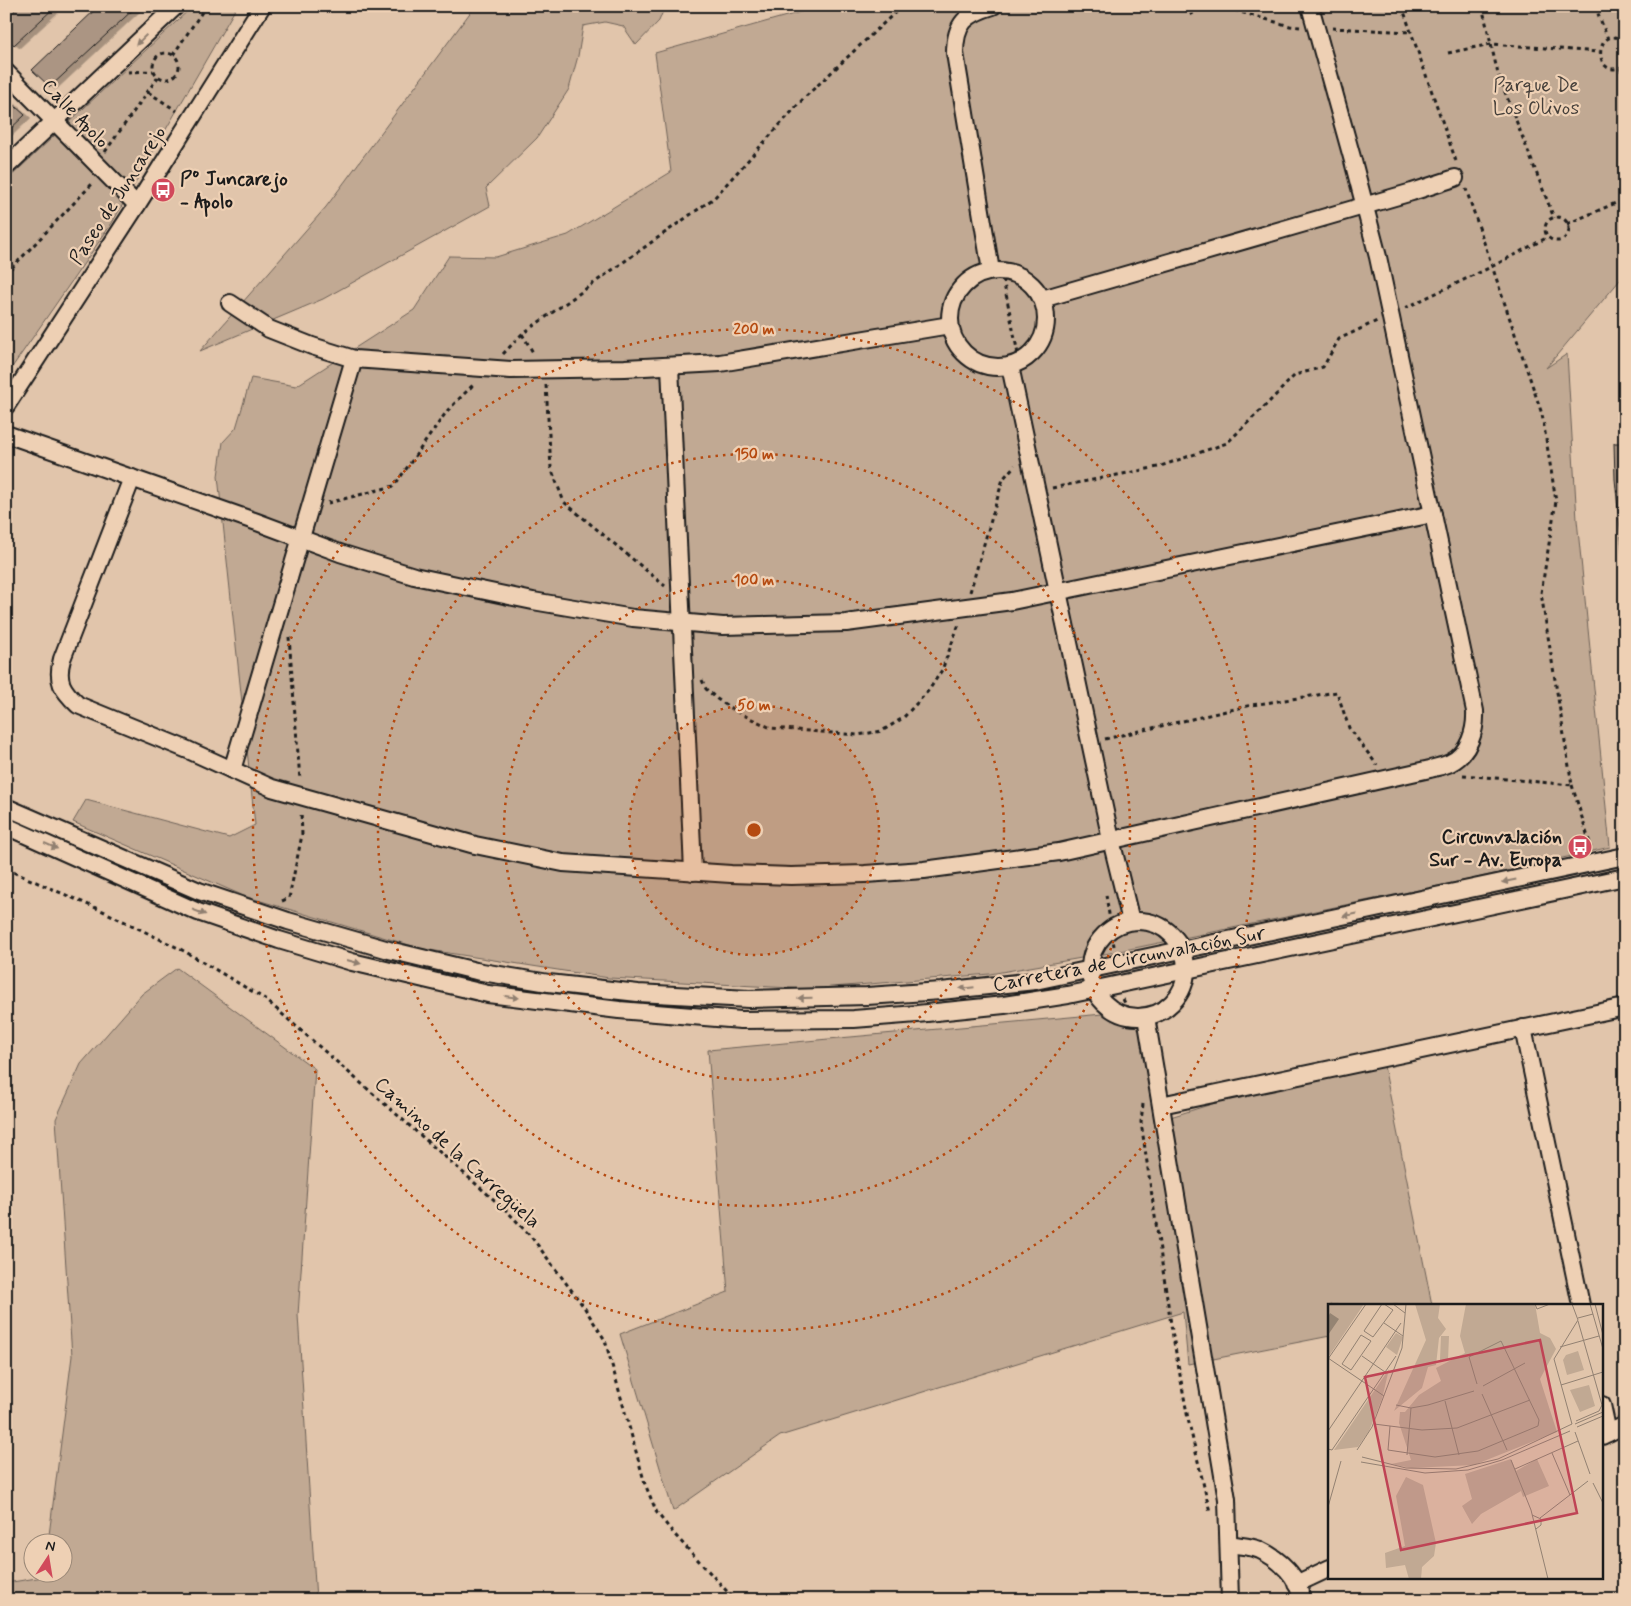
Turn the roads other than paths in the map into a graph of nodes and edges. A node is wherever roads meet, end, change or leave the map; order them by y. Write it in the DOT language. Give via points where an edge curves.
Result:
graph roads {
  1 [pos="176,6"];
  2 [pos="262,6"];
  3 [pos="994,6"];
  4 [pos="1310,6"];
  5 [pos="6,72"];
  6 [pos="54,122"];
  7 [pos="6,167"];
  8 [pos="1460,177"];
  9 [pos="137,206"];
  10 [pos="1364,206"];
  11 [pos="997,275"];
  12 [pos="1042,299"];
  13 [pos="230,303"];
  14 [pos="950,325"];
  15 [pos="354,359"];
  16 [pos="1014,361"];
  17 [pos="670,366"];
  18 [pos="6,406"];
  19 [pos="6,434"];
  20 [pos="132,478"];
  21 [pos="1433,514"];
  22 [pos="301,539"];
  23 [pos="1058,591"];
  24 [pos="682,622"];
  25 [pos="232,770"];
  26 [pos="6,807"];
  27 [pos="6,826"];
  28 [pos="1111,840"];
  29 [pos="1625,856"];
  30 [pos="693,872"];
  31 [pos="1625,877"];
  32 [pos="1131,921"];
  33 [pos="1183,950"];
  34 [pos="1090,970"];
  35 [pos="1187,970"];
  36 [pos="1094,990"];
  37 [pos="1625,1007"];
  38 [pos="1139,1017"];
  39 [pos="1523,1028"];
  40 [pos="1161,1105"];
  41 [pos="1581,1304"];
  42 [pos="1625,1425"];
  43 [pos="1605,1434"];
  44 [pos="1229,1544"];
  45 [pos="1328,1570"];
  46 [pos="1299,1592"];
  47 [pos="1230,1600"];
  1 -- 6 [label="street, one-way"];
  2 -- 9 [label="street, Paseo de Juncarejo"];
  3 -- 11 [label="street" via="966,18 958,29 955,53"];
  4 -- 10 [label="street"];
  5 -- 6 [label="street, Calle Apolo"];
  6 -- 7 [label="street"];
  6 -- 9 [label="street, Calle Apolo"];
  8 -- 10 [label="street"];
  9 -- 18 [label="street, Paseo de Juncarejo"];
  10 -- 12 [label="street"];
  10 -- 21 [label="street"];
  11 -- 12 [label="street" via="1007,271 1021,277"];
  11 -- 14 [label="street" via="976,276 963,285 949,313"];
  12 -- 16 [label="street" via="1046,317 1044,333 1037,348 1025,359"];
  13 -- 15 [label="street" via="269,329"];
  14 -- 16 [label="street" via="965,356 979,364 994,368"];
  14 -- 17 [label="street" via="720,363"];
  15 -- 17 [label="street" via="511,370"];
  15 -- 22 [label="street"];
  16 -- 23 [label="street"];
  17 -- 24 [label="street"];
  19 -- 20 [label="street"];
  20 -- 22 [label="street"];
  20 -- 25 [label="street" via="62,659 61,684 67,695 78,704"];
  21 -- 23 [label="street"];
  21 -- 28 [label="street" via="1475,711 1474,733 1466,749 1451,763 1430,769"];
  22 -- 24 [label="street" via="414,576 632,618"];
  22 -- 25 [label="street"];
  23 -- 24 [label="street" via="1012,601 846,623 723,626"];
  23 -- 28 [label="street"];
  24 -- 30 [label="street"];
  25 -- 30 [label="street" via="272,788 475,846 563,863"];
  34 -- 26 [label="street, Carretera de Circunvalación Sur, one-way" via="1035,981 858,997 749,999 638,993 549,983 476,971 288,921 198,891"];
  27 -- 36 [label="street, Carretera de Circunvalación Sur, one-way" via="198,912 352,962 488,994 619,1010 742,1020 917,1014 1004,1005"];
  28 -- 30 [label="street" via="1049,853 924,870 791,876"];
  28 -- 32 [label="street"];
  29 -- 33 [label="street, Carretera de Circunvalación Sur, one-way"];
  31 -- 35 [label="street, Carretera de Circunvalación Sur"];
  32 -- 33 [label="street" via="1148,921 1164,928 1176,938"];
  32 -- 34 [label="street" via="1104,934 1095,946"];
  33 -- 34 [label="street, Carretera de Circunvalación Sur"];
  33 -- 35 [label="street"];
  34 -- 36 [label="street"];
  35 -- 36 [label="street, Carretera de Circunvalación Sur"];
  35 -- 38 [label="street" via="1184,986 1175,1001 1162,1011"];
  36 -- 38 [label="street" via="1116,1012"];
  37 -- 39 [label="street"];
  38 -- 40 [label="street"];
  39 -- 40 [label="street"];
  39 -- 41 [label="street"];
  40 -- 44 [label="street" via="1227,1499"];
  42 -- 43 [label="street"];
  44 -- 46 [label="street" via="1259,1550 1287,1567"];
  44 -- 47 [label="street"];
  45 -- 46 [label="street"];
}
